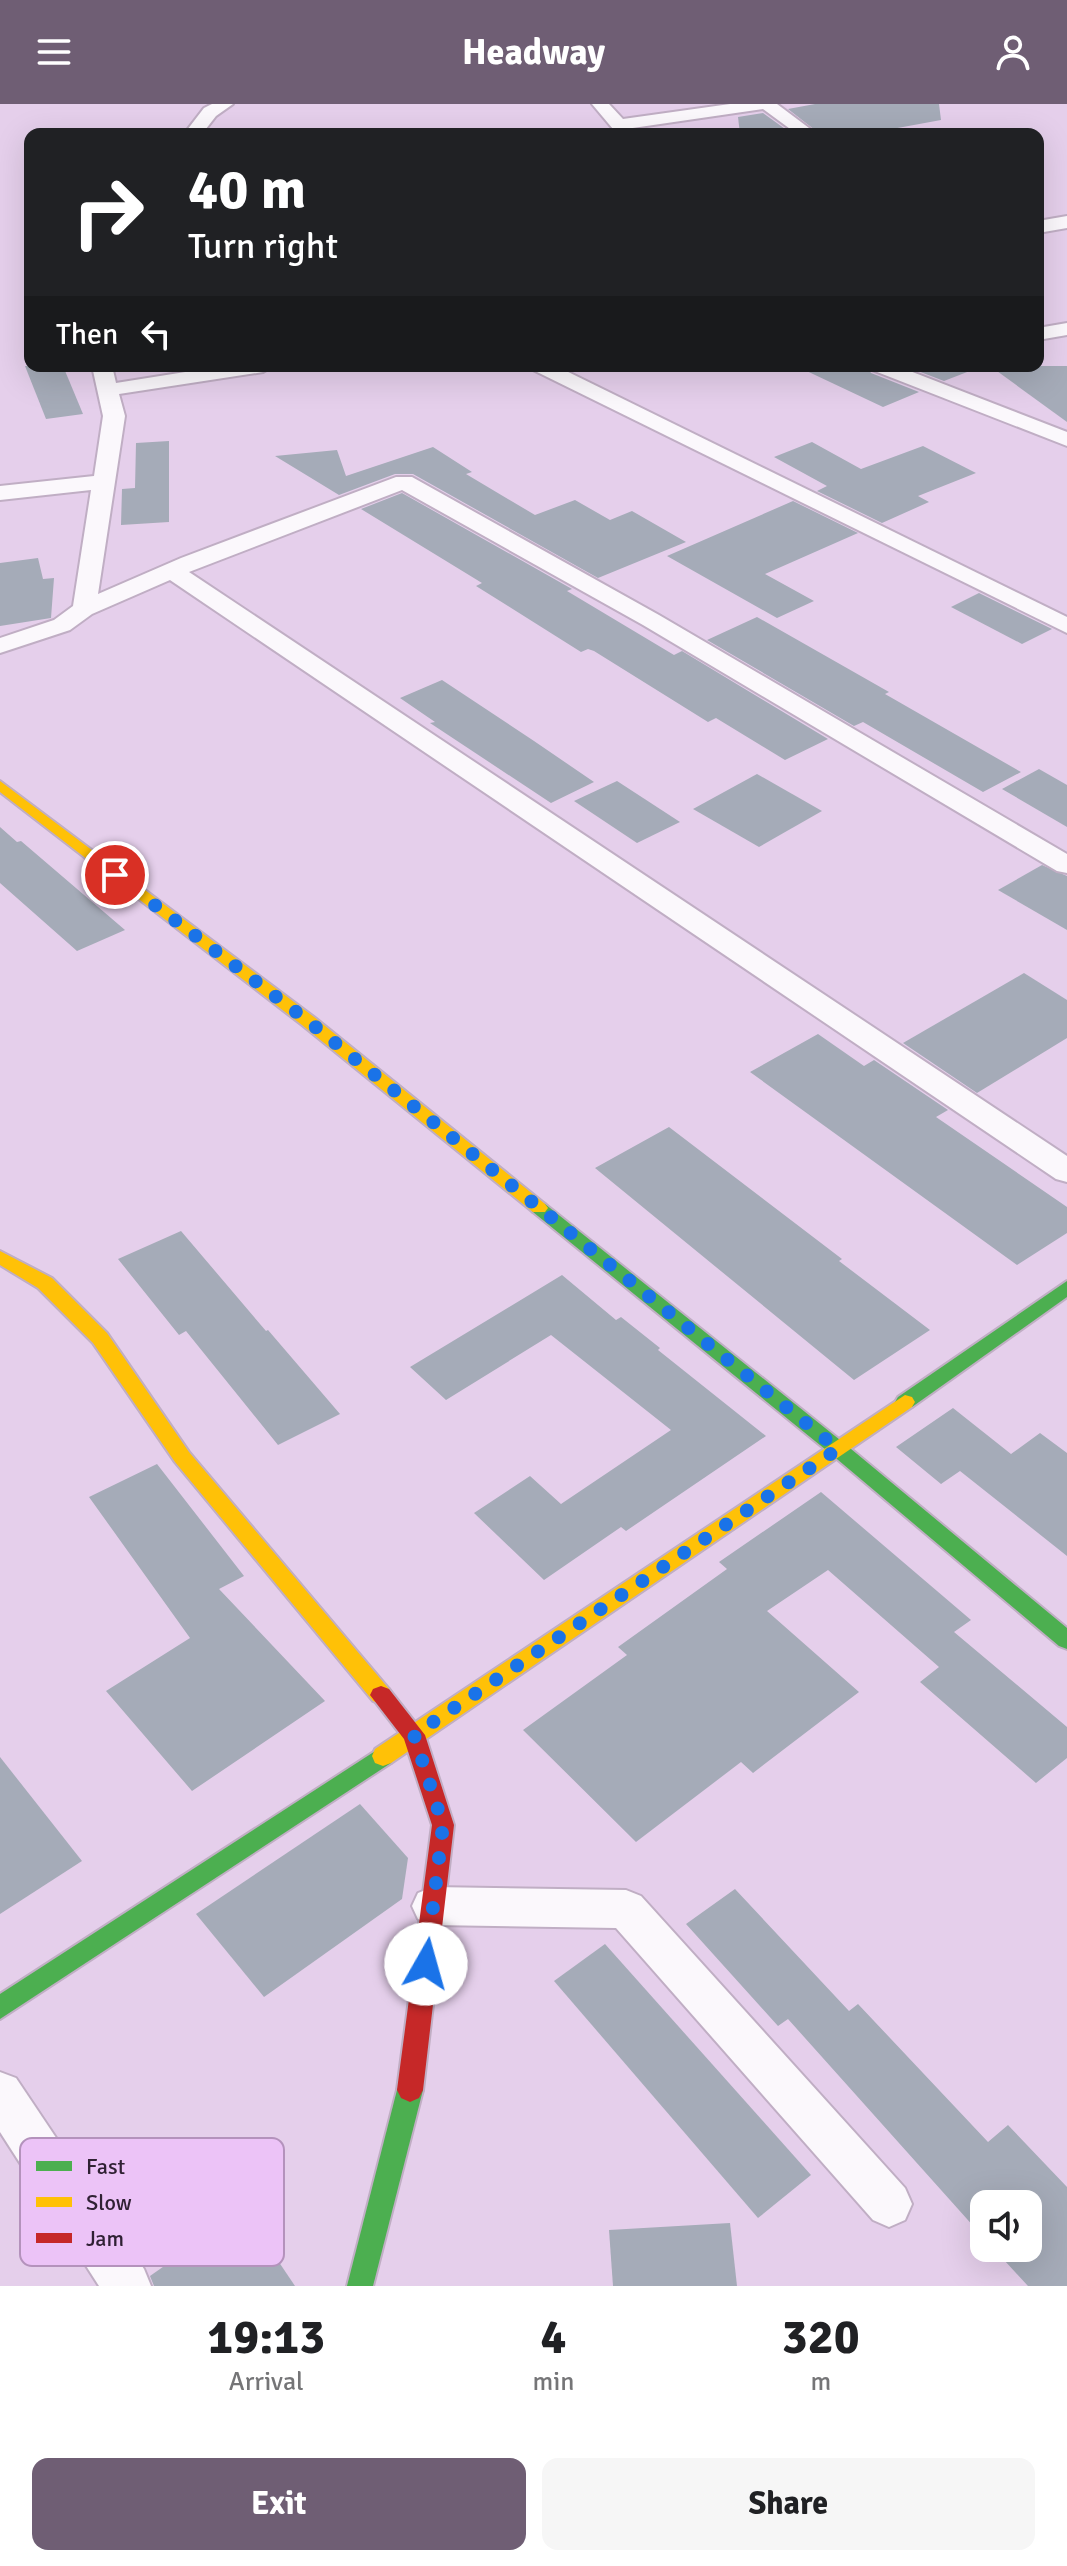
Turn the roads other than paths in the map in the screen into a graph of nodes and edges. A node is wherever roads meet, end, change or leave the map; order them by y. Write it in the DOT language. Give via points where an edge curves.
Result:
graph roads {
  1 [pos="225,104"];
  2 [pos="600,104"];
  3 [pos="766,104"];
  4 [pos="198,128"];
  5 [pos="800,128"];
  6 [pos="1067,222"];
  7 [pos="1044,226"];
  8 [pos="1067,329"];
  9 [pos="1044,333"];
  10 [pos="104,372"];
  11 [pos="224,372"];
  12 [pos="552,372"];
  13 [pos="894,372"];
  14 [pos="108,390"];
  15 [pos="1067,440"];
  16 [pos="104,482"];
  17 [pos="0,493"];
  18 [pos="172,571"];
  19 [pos="84,609"];
  20 [pos="1067,626"];
  21 [pos="0,646"];
  22 [pos="0,785"];
  23 [pos="1067,865"];
  24 [pos="1067,1171"];
  25 [pos="0,1258"];
  26 [pos="1067,1288"];
  27 [pos="838,1449"];
  28 [pos="1067,1640"];
  29 [pos="414,1735"];
  30 [pos="433,1906"];
  31 [pos="0,2007"];
  32 [pos="0,2093"];
  33 [pos="30,2138"];
  34 [pos="889,2204"];
  35 [pos="114,2266"];
  36 [pos="127,2286"];
  37 [pos="360,2286"];
  1 -- 4 [label="street"];
  2 -- 3 [label="street" via="619,125"];
  3 -- 5 [label="street"];
  6 -- 7 [label="street"];
  8 -- 9 [label="street"];
  10 -- 14 [label="street"];
  11 -- 14 [label="street"];
  12 -- 20 [label="street"];
  13 -- 15 [label="street"];
  14 -- 16 [label="street" via="114,416"];
  16 -- 17 [label="street"];
  16 -- 19 [label="street"];
  18 -- 19 [label="street"];
  18 -- 23 [label="street" via="404,482 651,620"];
  18 -- 24 [label="street"];
  19 -- 21 [label="street" via="62,625"];
  22 -- 27 [label="street" via="321,1030"];
  25 -- 29 [label="street" via="45,1283 100,1338 182,1457"];
  26 -- 27 [label="street"];
  27 -- 28 [label="street"];
  27 -- 29 [label="street"];
  29 -- 30 [label="street" via="443,1825"];
  29 -- 31 [label="street"];
  30 -- 34 [label="street" via="626,1909"];
  30 -- 37 [label="street" via="412,2081"];
  32 -- 33 [label="street"];
  35 -- 36 [label="street"];
}
